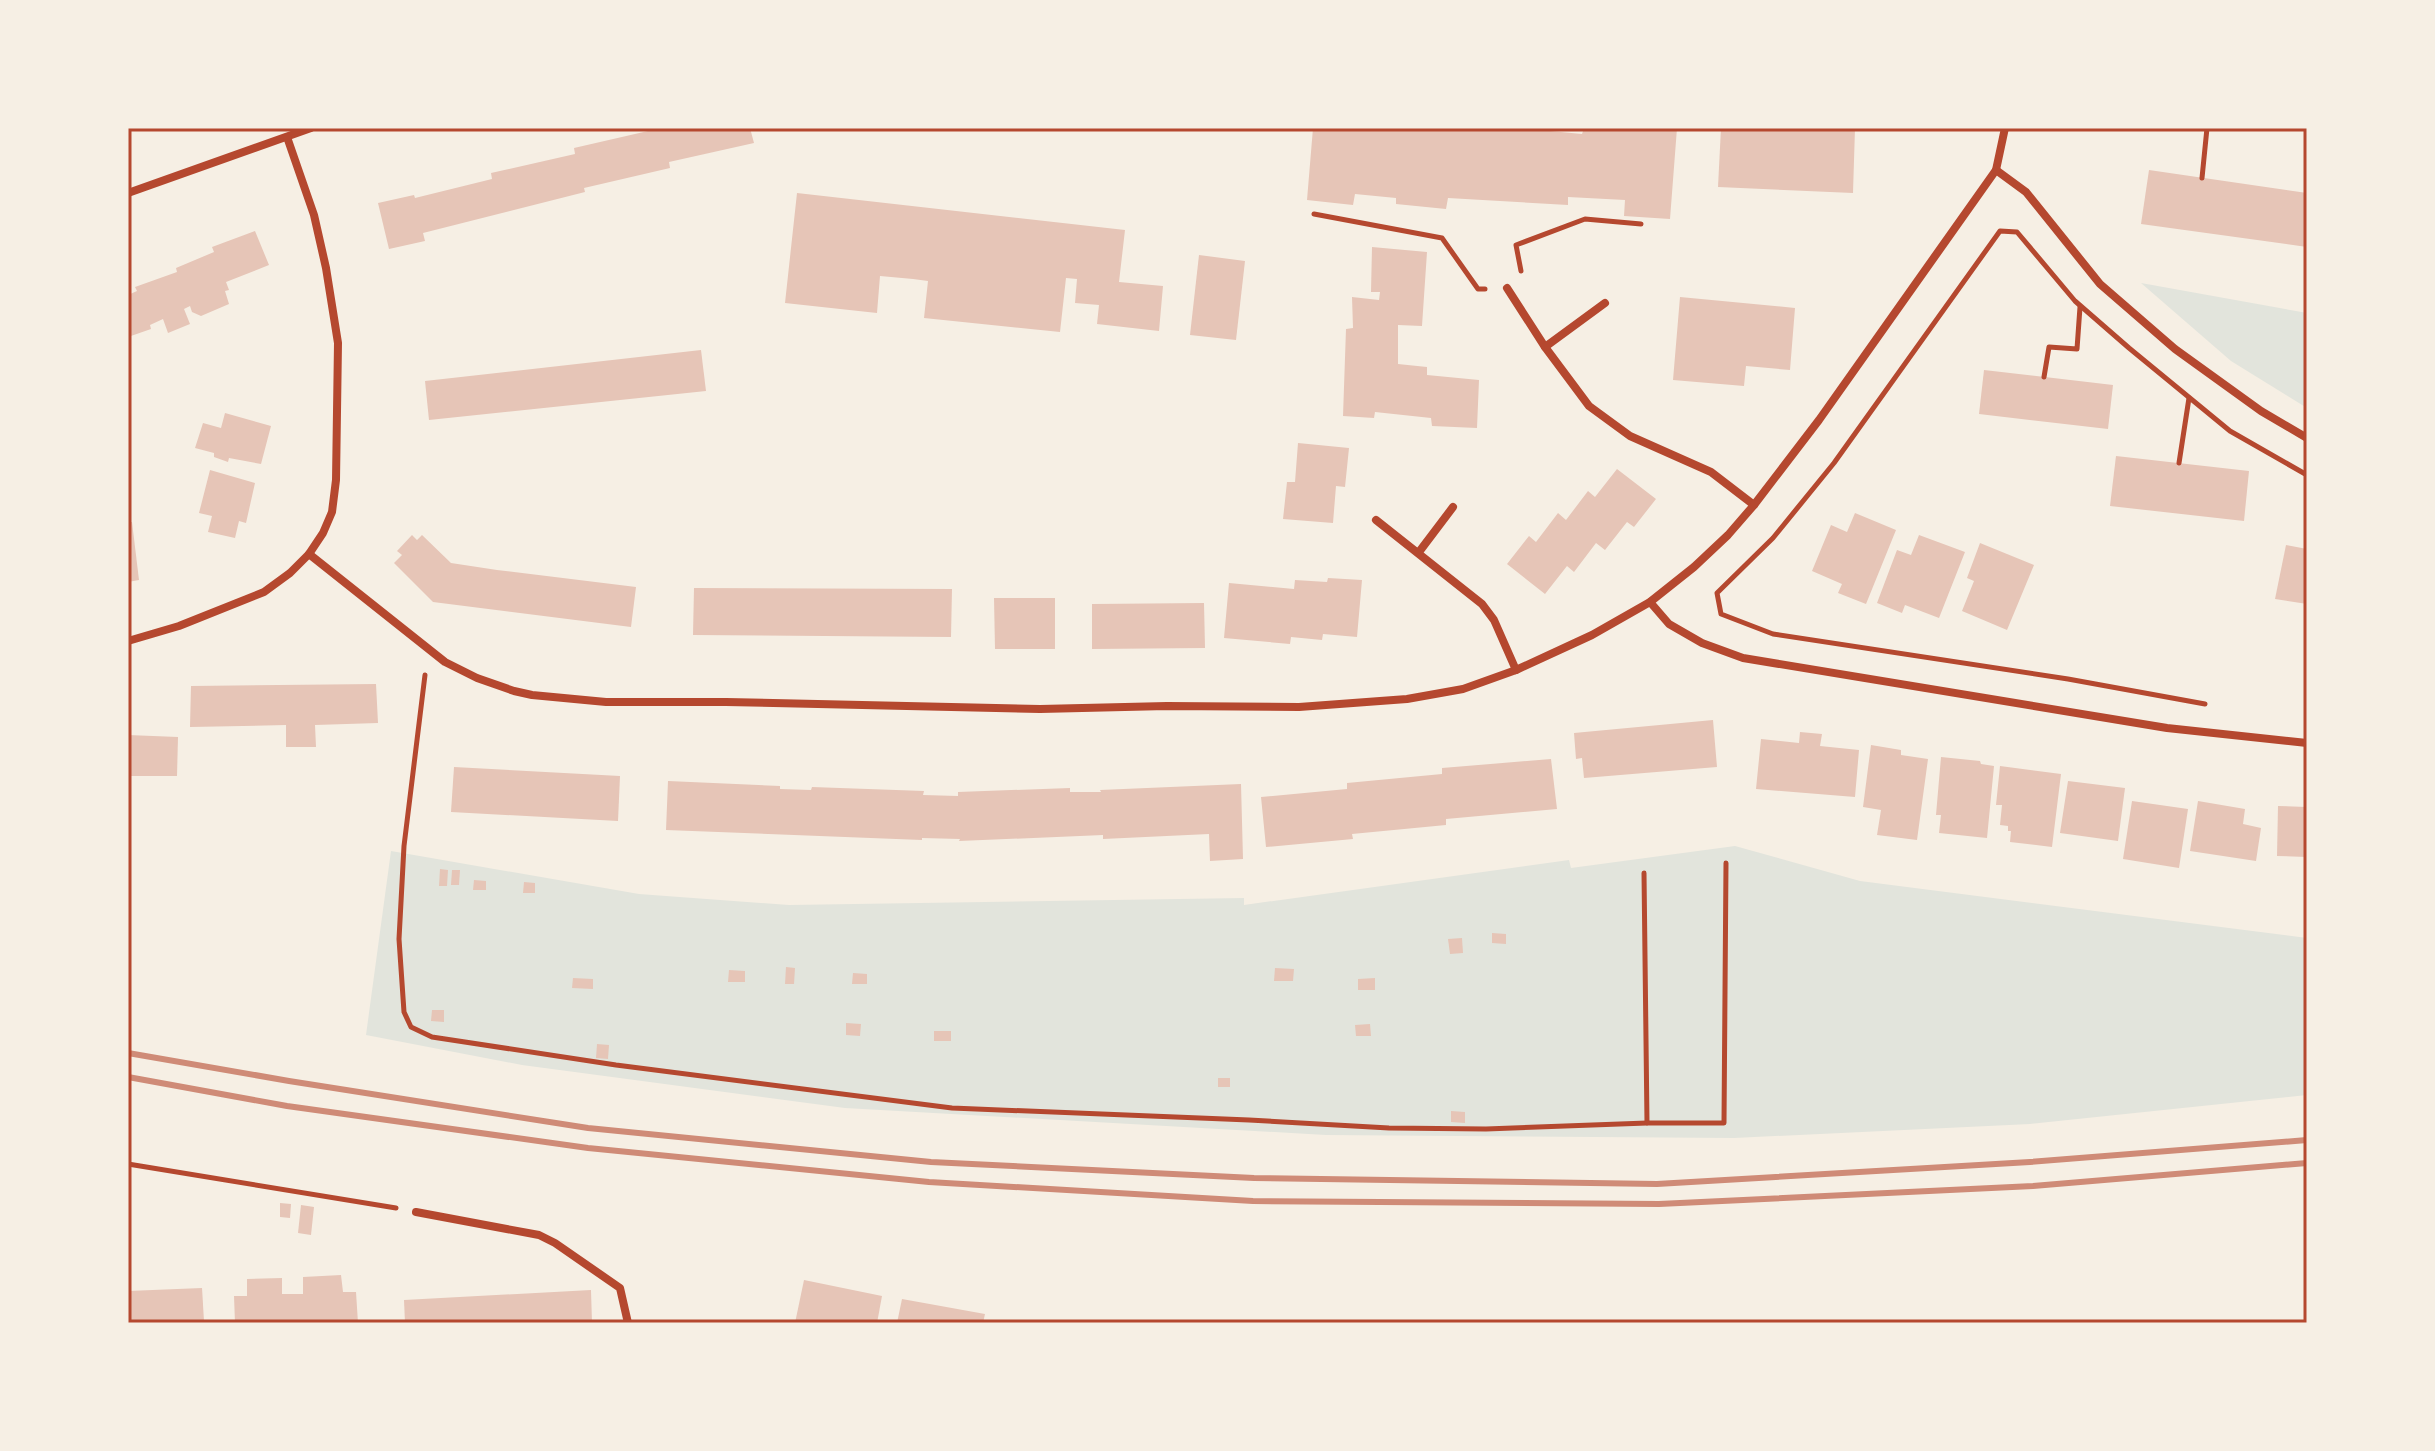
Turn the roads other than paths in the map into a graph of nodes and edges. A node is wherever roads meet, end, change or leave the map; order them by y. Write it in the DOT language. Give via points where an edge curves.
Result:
graph roads {
  1 [pos="311,128"];
  2 [pos="2005,128"];
  3 [pos="287,137"];
  4 [pos="1996,170"];
  5 [pos="128,193"];
  6 [pos="1507,288"];
  7 [pos="1605,303"];
  8 [pos="1545,347"];
  9 [pos="2307,438"];
  10 [pos="1754,505"];
  11 [pos="1453,507"];
  12 [pos="1376,520"];
  13 [pos="1419,552"];
  14 [pos="309,554"];
  15 [pos="1650,602"];
  16 [pos="128,641"];
  17 [pos="1516,670"];
  18 [pos="2307,743"];
  19 [pos="416,1212"];
  20 [pos="628,1323"];
  1 -- 3 [label="street"];
  2 -- 4 [label="street"];
  3 -- 5 [label="street"];
  3 -- 14 [label="street" via="314,215 338,343 332,512"];
  4 -- 9 [label="street" via="2026,192 2100,284 2164,340"];
  4 -- 10 [label="street"];
  6 -- 8 [label="street"];
  7 -- 8 [label="street"];
  8 -- 10 [label="street" via="1589,406 1630,436 1711,472"];
  10 -- 15 [label="street" via="1694,567"];
  11 -- 13 [label="street"];
  12 -- 13 [label="street"];
  13 -- 17 [label="street" via="1489,612"];
  14 -- 16 [label="street" via="264,592 238,605"];
  14 -- 17 [label="street" via="445,662 514,691 561,698 1040,709 1299,707 1407,699 1463,689"];
  15 -- 17 [label="street"];
  15 -- 18 [label="street" via="1669,624 1743,658 2167,728"];
  19 -- 20 [label="street" via="539,1235 555,1243 620,1288"];
}
